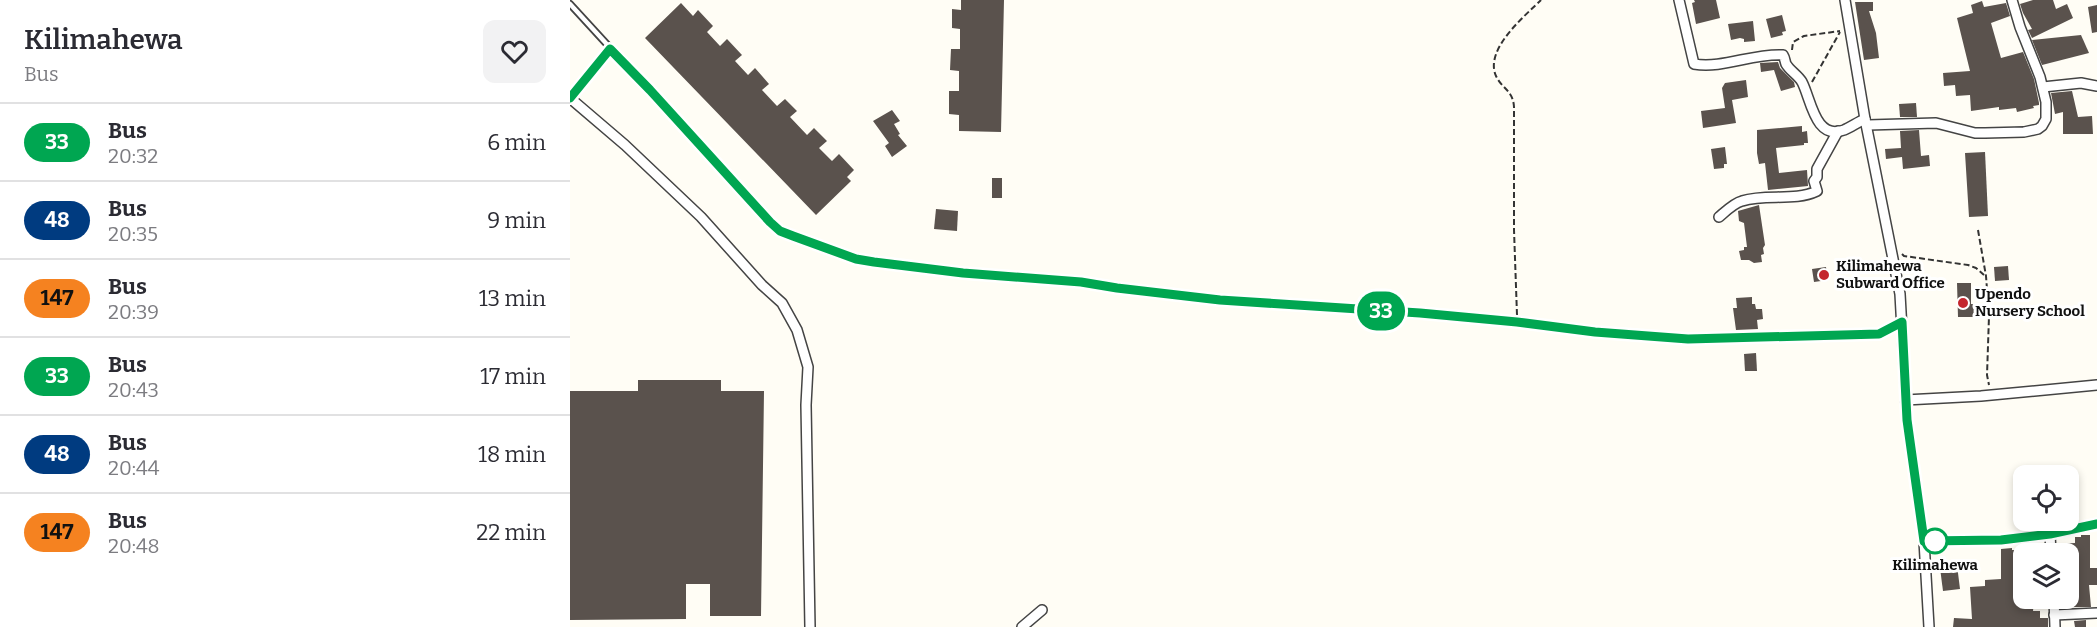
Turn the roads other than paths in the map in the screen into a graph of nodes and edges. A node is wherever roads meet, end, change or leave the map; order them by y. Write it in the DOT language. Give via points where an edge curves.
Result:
graph roads {
  1 [pos="1679,0"];
  2 [pos="1845,0"];
  3 [pos="2012,0"];
  4 [pos="570,4"];
  5 [pos="610,49"];
  6 [pos="2097,86"];
  7 [pos="2043,87"];
  8 [pos="570,98"];
  9 [pos="1867,122"];
  10 [pos="1838,131"];
  11 [pos="1719,217"];
  12 [pos="1902,322"];
  13 [pos="2097,385"];
  14 [pos="1905,400"];
  15 [pos="2097,524"];
  16 [pos="2050,534"];
  17 [pos="1924,541"];
  18 [pos="2050,543"];
  19 [pos="2054,609"];
  20 [pos="1042,610"];
  21 [pos="2097,613"];
  22 [pos="2054,615"];
  23 [pos="810,627"];
  24 [pos="1022,627"];
  25 [pos="1929,627"];
  26 [pos="2055,627"];
  1 -- 10 [label="street" via="1694,64 1706,66 1752,56 1783,56 1797,75 1821,126"];
  2 -- 9 [label="street"];
  3 -- 7 [label="street"];
  4 -- 5 [label="lane"];
  5 -- 8 [label="lane"];
  5 -- 12 [label="lane" via="775,226 856,259 1220,300 1420,313 1637,336 1713,339 1879,334"];
  6 -- 7 [label="street" via="2081,83"];
  7 -- 9 [label="street" via="2046,119 2042,126 2032,130 1975,133 1936,123"];
  8 -- 23 [label="street" via="626,145 700,217 782,303 797,330 808,367"];
  9 -- 10 [label="street"];
  9 -- 12 [label="street"];
  10 -- 11 [label="street" via="1817,169 1816,191 1806,196 1741,201"];
  12 -- 14 [label="street"];
  13 -- 14 [label="street"];
  14 -- 17 [label="street"];
  15 -- 16 [label="street"];
  16 -- 17 [label="street" via="2001,540"];
  16 -- 18 [label="street"];
  17 -- 25 [label="street"];
  19 -- 22 [label="street"];
  20 -- 24 [label="street"];
  21 -- 22 [label="street"];
  22 -- 26 [label="street"];
}
